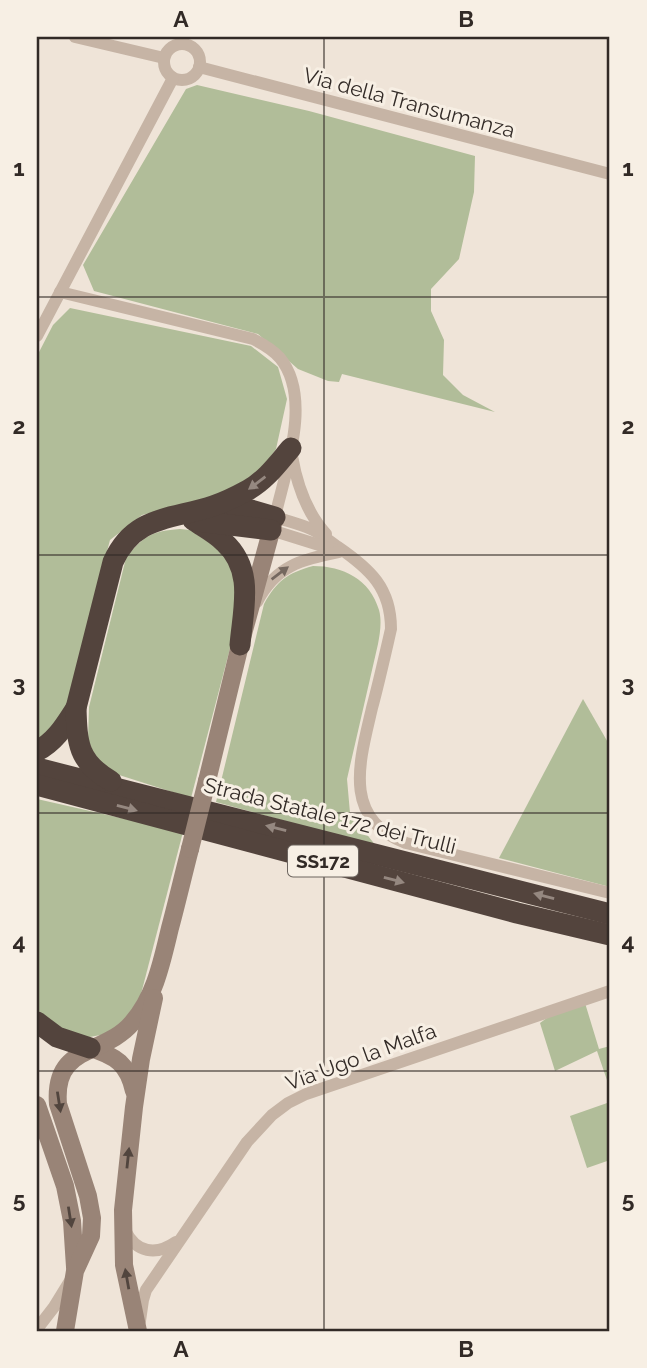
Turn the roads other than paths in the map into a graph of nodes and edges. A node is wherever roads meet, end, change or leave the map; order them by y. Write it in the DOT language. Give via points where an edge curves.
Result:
graph roads {
  1 [pos="75,37"];
  2 [pos="164,58"];
  3 [pos="199,67"];
  4 [pos="173,78"];
  5 [pos="610,174"];
  6 [pos="60,292"];
  7 [pos="37,336"];
  8 [pos="291,448"];
  9 [pos="214,506"];
  10 [pos="182,518"];
  11 [pos="273,524"];
  12 [pos="342,551"];
  13 [pos="243,635"];
  14 [pos="76,708"];
  15 [pos="37,751"];
  16 [pos="37,768"];
  17 [pos="37,785"];
  18 [pos="132,791"];
  19 [pos="37,793"];
  20 [pos="77,795"];
  21 [pos="610,893"];
  22 [pos="610,914"];
  23 [pos="610,935"];
  24 [pos="158,977"];
  25 [pos="610,991"];
  26 [pos="37,1022"];
  27 [pos="90,1048"];
  28 [pos="37,1105"];
  29 [pos="134,1107"];
  30 [pos="123,1227"];
  31 [pos="181,1237"];
  32 [pos="75,1271"];
  33 [pos="37,1329"];
  34 [pos="65,1331"];
  35 [pos="138,1331"];
  1 -- 2 [label="street"];
  2 -- 3 [label="street" via="172,46 186,44 198,53"];
  2 -- 4 [label="street" via="165,70"];
  3 -- 4 [label="street" via="189,79"];
  3 -- 5 [label="street, Via della Transumanza"];
  4 -- 6 [label="street"];
  6 -- 7 [label="street"];
  6 -- 8 [label="street" via="267,346 280,357 295,390"];
  8 -- 9 [label="highway, one-way" via="251,489"];
  8 -- 11 [label="street"];
  8 -- 12 [label="street" via="305,502"];
  9 -- 10 [label="highway"];
  9 -- 11 [label="highway" via="241,507"];
  10 -- 11 [label="highway"];
  10 -- 13 [label="highway" via="223,540 232,550 246,583"];
  10 -- 14 [label="highway" via="143,526 118,550"];
  11 -- 12 [label="street" via="312,529"];
  11 -- 13 [label="street"];
  13 -- 12 [label="street, one-way" via="262,592 278,573 299,562"];
  12 -- 21 [label="street" via="379,583 391,615 360,758 362,799 371,818 382,831 406,843"];
  13 -- 24 [label="street, bridge"];
  14 -- 15 [label="highway" via="60,734"];
  14 -- 18 [label="highway" via="82,755 110,781"];
  16 -- 18 [label="highway, Strada Statale 172 dei Trulli / SS172"];
  17 -- 20 [label="highway, Strada Statale 172 dei Trulli / SS172"];
  22 -- 18 [label="highway, Strada Statale 172 dei Trulli / SS172, one-way"];
  19 -- 20 [label="highway"];
  20 -- 23 [label="highway, Strada Statale 172 dei Trulli / SS172, one-way"];
  24 -- 27 [label="street" via="131,1025"];
  24 -- 29 [label="street"];
  25 -- 31 [label="street, Via Ugo la Malfa" via="288,1103 247,1142"];
  26 -- 27 [label="highway" via="57,1037"];
  27 -- 29 [label="street" via="115,1058 128,1071"];
  27 -- 32 [label="street, one-way" via="65,1067 57,1092 92,1218 91,1236"];
  28 -- 32 [label="street, one-way" via="65,1186"];
  30 -- 29 [label="street, one-way"];
  30 -- 31 [label="street" via="131,1241 149,1250 168,1247"];
  35 -- 30 [label="street, one-way" via="124,1265"];
  31 -- 35 [label="street, Via Ugo la Malfa" via="146,1290"];
  32 -- 33 [label="street"];
  32 -- 34 [label="street"];
}
